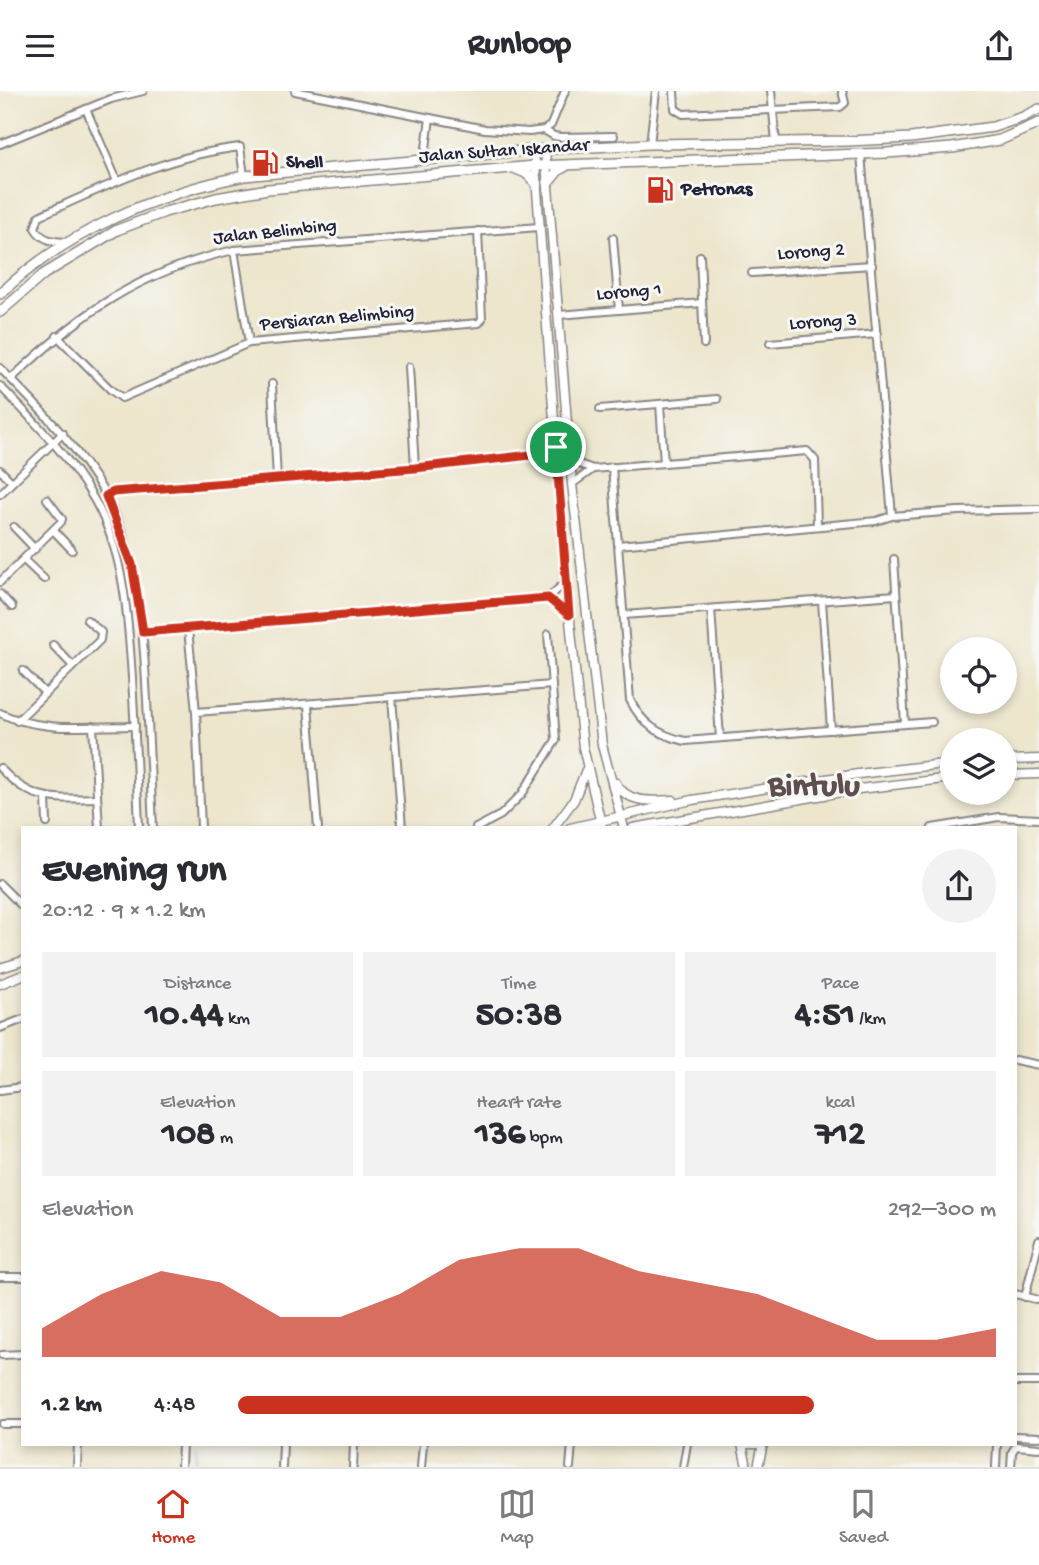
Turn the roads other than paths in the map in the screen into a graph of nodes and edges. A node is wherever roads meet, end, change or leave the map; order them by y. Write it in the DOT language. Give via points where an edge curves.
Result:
graph roads {
  1 [pos="143,91"];
  2 [pos="295,91"];
  3 [pos="565,91"];
  4 [pos="656,91"];
  5 [pos="674,91"];
  6 [pos="771,91"];
  7 [pos="842,91"];
  8 [pos="110,95"];
  9 [pos="86,109"];
  10 [pos="773,109"];
  11 [pos="1039,109"];
  12 [pos="430,118"];
  13 [pos="1039,123"];
  14 [pos="544,130"];
  15 [pos="614,136"];
  16 [pos="776,142"];
  17 [pos="0,144"];
  18 [pos="650,144"];
  19 [pos="534,150"];
  20 [pos="545,150"];
  21 [pos="861,154"];
  22 [pos="428,159"];
  23 [pos="571,163"];
  24 [pos="546,165"];
  25 [pos="535,166"];
  26 [pos="513,167"];
  27 [pos="244,176"];
  28 [pos="117,181"];
  29 [pos="548,183"];
  30 [pos="537,184"];
  31 [pos="539,227"];
  32 [pos="478,231"];
  33 [pos="613,238"];
  34 [pos="72,241"];
  35 [pos="234,250"];
  36 [pos="700,256"];
  37 [pos="872,265"];
  38 [pos="752,273"];
  39 [pos="0,294"];
  40 [pos="702,303"];
  41 [pos="619,310"];
  42 [pos="0,312"];
  43 [pos="559,315"];
  44 [pos="877,334"];
  45 [pos="57,337"];
  46 [pos="770,342"];
  47 [pos="249,343"];
  48 [pos="704,344"];
  49 [pos="409,367"];
  50 [pos="0,368"];
  51 [pos="11,379"];
  52 [pos="271,384"];
  53 [pos="0,386"];
  54 [pos="718,399"];
  55 [pos="660,404"];
  56 [pos="600,409"];
  57 [pos="63,433"];
  58 [pos="53,441"];
  59 [pos="556,447"];
  60 [pos="540,454"];
  61 [pos="570,461"];
  62 [pos="664,463"];
  63 [pos="557,464"];
  64 [pos="612,467"];
  65 [pos="415,468"];
  66 [pos="593,469"];
  67 [pos="0,471"];
  68 [pos="277,479"];
  69 [pos="12,482"];
  70 [pos="572,484"];
  71 [pos="0,493"];
  72 [pos="106,496"];
  73 [pos="47,499"];
  74 [pos="1039,509"];
  75 [pos="892,516"];
  76 [pos="817,526"];
  77 [pos="14,527"];
  78 [pos="54,531"];
  79 [pos="618,545"];
  80 [pos="35,549"];
  81 [pos="72,550"];
  82 [pos="894,559"];
  83 [pos="24,560"];
  84 [pos="1,578"];
  85 [pos="44,579"];
  86 [pos="566,582"];
  87 [pos="0,594"];
  88 [pos="896,595"];
  89 [pos="548,598"];
  90 [pos="822,601"];
  91 [pos="12,607"];
  92 [pos="711,609"];
  93 [pos="569,615"];
  94 [pos="624,615"];
  95 [pos="87,620"];
  96 [pos="188,629"];
  97 [pos="143,632"];
  98 [pos="548,634"];
  99 [pos="53,645"];
  100 [pos="72,665"];
  101 [pos="23,671"];
  102 [pos="552,685"];
  103 [pos="45,693"];
  104 [pos="392,697"];
  105 [pos="307,705"];
  106 [pos="196,712"];
  107 [pos="0,713"];
  108 [pos="17,721"];
  109 [pos="932,722"];
  110 [pos="905,724"];
  111 [pos="93,726"];
  112 [pos="135,726"];
  113 [pos="831,730"];
  114 [pos="720,739"];
  115 [pos="1039,759"];
  116 [pos="1017,760"];
  117 [pos="940,764"];
  118 [pos="587,767"];
  119 [pos="0,768"];
  120 [pos="608,768"];
  121 [pos="1039,774"];
  122 [pos="1017,775"];
  123 [pos="940,779"];
  124 [pos="46,798"];
  125 [pos="96,798"];
  126 [pos="692,800"];
  127 [pos="621,816"];
  128 [pos="999,817"];
  129 [pos="686,818"];
  130 [pos="1039,820"];
  131 [pos="47,823"];
  132 [pos="601,824"];
  133 [pos="99,826"];
  134 [pos="139,826"];
  135 [pos="153,826"];
  136 [pos="201,826"];
  137 [pos="318,826"];
  138 [pos="402,826"];
  139 [pos="480,826"];
  140 [pos="554,826"];
  141 [pos="624,826"];
  142 [pos="644,826"];
  143 [pos="672,826"];
  144 [pos="944,826"];
  145 [pos="998,826"];
  146 [pos="0,884"];
  147 [pos="21,905"];
  148 [pos="21,962"];
  149 [pos="0,968"];
  150 [pos="21,976"];
  151 [pos="0,985"];
  152 [pos="21,1020"];
  153 [pos="0,1028"];
  154 [pos="1017,1060"];
  155 [pos="1039,1065"];
  156 [pos="21,1087"];
  157 [pos="0,1090"];
  158 [pos="1039,1240"];
  159 [pos="21,1276"];
  160 [pos="0,1277"];
  161 [pos="1017,1295"];
  162 [pos="1025,1297"];
  163 [pos="1039,1300"];
  164 [pos="21,1354"];
  165 [pos="2,1355"];
  166 [pos="1017,1382"];
  167 [pos="1039,1382"];
  168 [pos="3,1423"];
  169 [pos="21,1424"];
  170 [pos="1017,1436"];
  171 [pos="1039,1437"];
  172 [pos="78,1446"];
  173 [pos="182,1446"];
  174 [pos="283,1446"];
  175 [pos="354,1446"];
  176 [pos="423,1446"];
  177 [pos="572,1446"];
  178 [pos="687,1446"];
  179 [pos="744,1446"];
  180 [pos="761,1446"];
  181 [pos="997,1446"];
  182 [pos="1039,1448"];
  183 [pos="77,1467"];
  184 [pos="181,1467"];
  185 [pos="282,1467"];
  186 [pos="353,1467"];
  187 [pos="421,1467"];
  188 [pos="570,1467"];
  189 [pos="684,1467"];
  190 [pos="747,1467"];
  191 [pos="758,1467"];
  192 [pos="996,1467"];
  193 [pos="1011,1467"];
  1 -- 8 [label="street"];
  2 -- 12 [label="street"];
  3 -- 14 [label="street" via="554,120"];
  4 -- 18 [label="street"];
  5 -- 10 [label="street" via="675,109 683,114"];
  6 -- 10 [label="street"];
  7 -- 10 [label="street" via="845,103 840,107"];
  8 -- 9 [label="street"];
  9 -- 17 [label="street"];
  9 -- 28 [label="street"];
  10 -- 16 [label="street"];
  11 -- 16 [label="main road, Jalan Sultan Iskandar" via="993,127 954,134"];
  12 -- 14 [label="street" via="485,129"];
  12 -- 22 [label="street"];
  13 -- 21 [label="main road, Jalan Sultan Iskandar" via="1000,139 952,148"];
  14 -- 15 [label="street" via="554,137"];
  16 -- 18 [label="main road, Jalan Sultan Iskandar"];
  18 -- 20 [label="main road, Jalan Sultan Iskandar"];
  19 -- 20 [label="main road, Jalan Sultan Iskandar"];
  19 -- 22 [label="main road, Jalan Sultan Iskandar"];
  19 -- 25 [label="street"];
  20 -- 24 [label="street"];
  21 -- 23 [label="main road, Jalan Sultan Iskandar"];
  21 -- 37 [label="street"];
  22 -- 27 [label="main road, Jalan Sultan Iskandar"];
  23 -- 24 [label="main road, Jalan Sultan Iskandar"];
  23 -- 29 [label="main road"];
  24 -- 25 [label="main road, Jalan Sultan Iskandar"];
  24 -- 29 [label="street"];
  25 -- 26 [label="main road, Jalan Sultan Iskandar"];
  25 -- 30 [label="street"];
  26 -- 30 [label="main road"];
  26 -- 42 [label="main road, Jalan Sultan Iskandar" via="268,188 165,212 117,230 78,253 44,274"];
  27 -- 28 [label="street" via="240,147 184,157"];
  27 -- 34 [label="main road, Jalan Sultan Iskandar" via="161,199"];
  28 -- 34 [label="street" via="39,216 38,234"];
  29 -- 43 [label="street"];
  30 -- 31 [label="street"];
  31 -- 32 [label="street, Jalan Belimbing"];
  31 -- 59 [label="street"];
  32 -- 35 [label="street, Jalan Belimbing"];
  32 -- 47 [label="street, Persiaran Belimbing" via="479,323"];
  33 -- 41 [label="street"];
  34 -- 39 [label="main road, Jalan Sultan Iskandar" via="36,263"];
  35 -- 45 [label="street, Jalan Belimbing" via="197,258 125,289"];
  35 -- 47 [label="street"];
  36 -- 40 [label="street"];
  37 -- 38 [label="street, Lorong 2"];
  37 -- 44 [label="street"];
  40 -- 41 [label="street, Lorong 1"];
  40 -- 48 [label="street"];
  41 -- 43 [label="street, Lorong 1"];
  43 -- 61 [label="street"];
  44 -- 46 [label="street, Lorong 3"];
  44 -- 75 [label="street"];
  45 -- 47 [label="street, Persiaran Belimbing" via="122,398"];
  45 -- 51 [label="street, Jalan Belimbing"];
  49 -- 65 [label="street"];
  50 -- 51 [label="street"];
  51 -- 57 [label="street"];
  52 -- 68 [label="street"];
  53 -- 58 [label="street"];
  54 -- 55 [label="street"];
  55 -- 56 [label="street"];
  55 -- 62 [label="street"];
  57 -- 58 [label="street"];
  57 -- 72 [label="street"];
  58 -- 69 [label="street"];
  58 -- 112 [label="street" via="96,504 117,562 127,604"];
  59 -- 60 [label="street"];
  59 -- 63 [label="street"];
  60 -- 63 [label="street"];
  60 -- 65 [label="street"];
  61 -- 66 [label="street"];
  61 -- 70 [label="street"];
  62 -- 64 [label="street"];
  62 -- 76 [label="street" via="807,451 815,460"];
  63 -- 86 [label="street"];
  64 -- 66 [label="street"];
  64 -- 79 [label="street"];
  65 -- 68 [label="street"];
  66 -- 70 [label="street"];
  67 -- 69 [label="street"];
  68 -- 72 [label="street"];
  69 -- 71 [label="street"];
  70 -- 120 [label="street"];
  72 -- 97 [label="street" via="132,564"];
  73 -- 78 [label="street" via="62,519"];
  74 -- 75 [label="street"];
  75 -- 76 [label="street"];
  76 -- 79 [label="street"];
  77 -- 80 [label="street"];
  78 -- 80 [label="street"];
  78 -- 81 [label="street"];
  79 -- 94 [label="street"];
  80 -- 83 [label="street"];
  82 -- 88 [label="street"];
  83 -- 84 [label="street"];
  83 -- 85 [label="street"];
  86 -- 89 [label="street"];
  86 -- 93 [label="street"];
  87 -- 91 [label="street"];
  88 -- 90 [label="street"];
  88 -- 110 [label="street"];
  89 -- 93 [label="street"];
  89 -- 96 [label="street"];
  90 -- 92 [label="street"];
  90 -- 113 [label="street"];
  92 -- 94 [label="street"];
  92 -- 114 [label="street"];
  93 -- 118 [label="street"];
  94 -- 114 [label="street" via="630,700 637,715 669,738"];
  95 -- 100 [label="street" via="102,635"];
  96 -- 97 [label="street"];
  96 -- 106 [label="street"];
  97 -- 135 [label="street"];
  98 -- 102 [label="street"];
  99 -- 100 [label="street"];
  100 -- 103 [label="street"];
  101 -- 103 [label="street"];
  102 -- 104 [label="street"];
  102 -- 139 [label="street" via="556,740 522,794 501,815"];
  103 -- 108 [label="street"];
  104 -- 105 [label="street"];
  104 -- 138 [label="street"];
  105 -- 106 [label="street"];
  105 -- 137 [label="street"];
  106 -- 136 [label="street"];
  107 -- 108 [label="street"];
  108 -- 111 [label="street" via="53,727"];
  109 -- 110 [label="street"];
  110 -- 113 [label="street"];
  111 -- 112 [label="street"];
  111 -- 125 [label="street"];
  112 -- 134 [label="street"];
  113 -- 114 [label="street"];
  115 -- 116 [label="street"];
  117 -- 126 [label="street"];
  118 -- 132 [label="street"];
  118 -- 140 [label="street" via="574,800"];
  119 -- 124 [label="street" via="18,785"];
  120 -- 126 [label="street" via="620,790 635,799"];
  120 -- 127 [label="street"];
  121 -- 122 [label="street"];
  123 -- 129 [label="street"];
  124 -- 125 [label="street"];
  124 -- 131 [label="street"];
  125 -- 133 [label="street"];
  126 -- 127 [label="street"];
  127 -- 132 [label="street"];
  127 -- 141 [label="street"];
  128 -- 130 [label="street"];
  128 -- 144 [label="street"];
  128 -- 145 [label="street"];
  129 -- 142 [label="street"];
  129 -- 143 [label="street"];
  146 -- 147 [label="street"];
  148 -- 149 [label="street"];
  150 -- 151 [label="street"];
  152 -- 153 [label="street"];
  154 -- 155 [label="street"];
  156 -- 157 [label="street"];
  158 -- 162 [label="street"];
  159 -- 160 [label="street"];
  161 -- 162 [label="street"];
  162 -- 163 [label="street"];
  164 -- 165 [label="street"];
  166 -- 167 [label="street"];
  168 -- 169 [label="street"];
  170 -- 171 [label="street"];
  172 -- 183 [label="street"];
  173 -- 184 [label="street"];
  174 -- 185 [label="street"];
  175 -- 186 [label="street"];
  176 -- 187 [label="street"];
  177 -- 188 [label="street"];
  178 -- 189 [label="street"];
  179 -- 190 [label="street"];
  180 -- 191 [label="street"];
  181 -- 192 [label="street"];
  182 -- 193 [label="street" via="1016,1446"];
}
